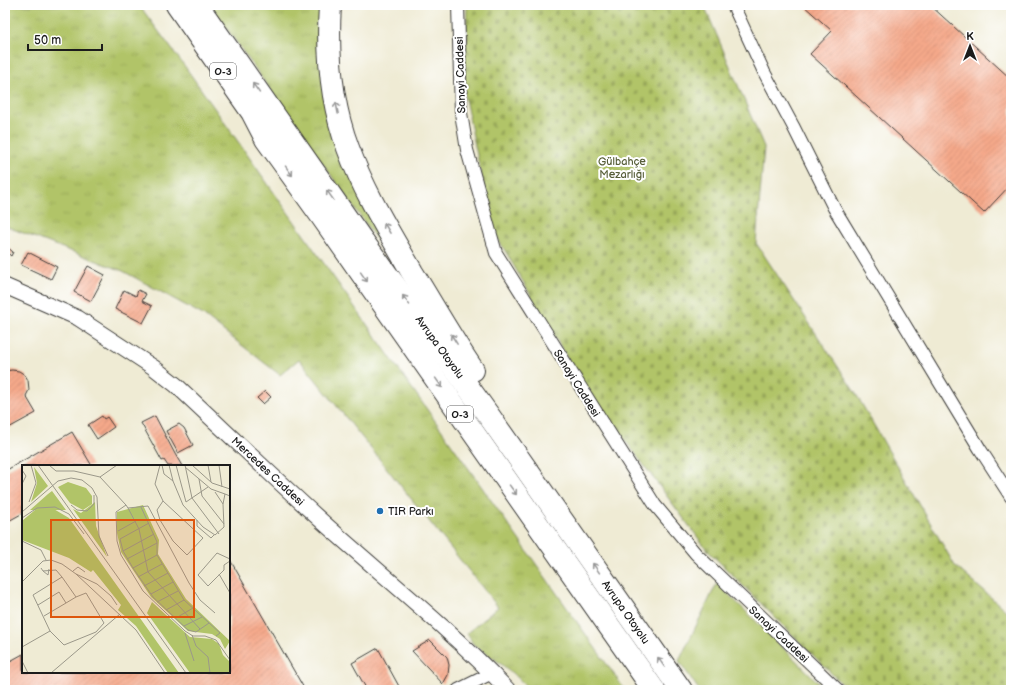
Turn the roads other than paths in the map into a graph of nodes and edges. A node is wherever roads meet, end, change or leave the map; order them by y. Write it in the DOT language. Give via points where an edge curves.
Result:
graph roads {
  1 [pos="161,5"];
  2 [pos="177,5"];
  3 [pos="197,5"];
  4 [pos="330,5"];
  5 [pos="458,5"];
  6 [pos="733,5"];
  7 [pos="266,139"];
  8 [pos="5,286"];
  9 [pos="1011,497"];
  10 [pos="552,505"];
  11 [pos="492,673"];
  12 [pos="458,690"];
  13 [pos="508,690"];
  14 [pos="654,690"];
  15 [pos="681,690"];
  16 [pos="838,690"];
  1 -- 7 [label="highway" via="230,97"];
  2 -- 7 [label="highway, Avrupa Otoyolu / O-3" via="252,112"];
  10 -- 3 [label="highway, Avrupa Otoyolu / O-3, one-way"];
  10 -- 4 [label="highway, one-way" via="539,473 433,306 376,209 357,170 341,125 334,91 330,59"];
  5 -- 16 [label="street, Sanayi Caddesi" via="461,113 467,150 496,253 654,505 696,554"];
  6 -- 9 [label="street" via="764,72 834,208"];
  7 -- 14 [label="highway, Avrupa Otoyolu / O-3, one-way"];
  8 -- 11 [label="street, Mercedes Caddesi" via="78,318 176,384 315,515"];
  15 -- 10 [label="highway, Avrupa Otoyolu / O-3, one-way"];
  11 -- 12 [label="street"];
  11 -- 13 [label="street, Mercedes Caddesi"];
}
